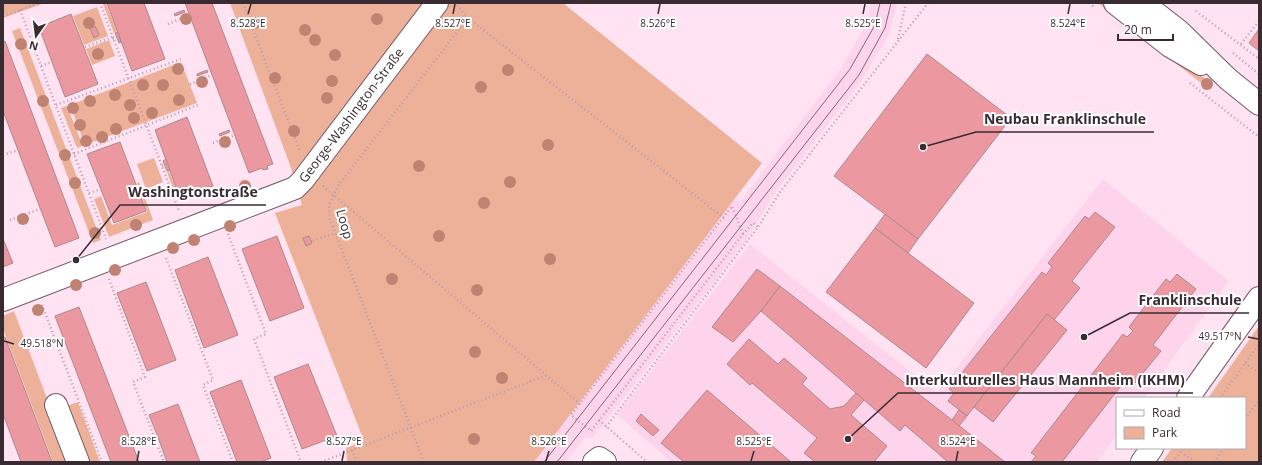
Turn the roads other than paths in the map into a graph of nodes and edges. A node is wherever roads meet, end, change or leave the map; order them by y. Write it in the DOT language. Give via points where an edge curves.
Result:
graph roads {
  1 [pos="437,3"];
  2 [pos="1116,3"];
  3 [pos="1143,3"];
  4 [pos="1175,39"];
  5 [pos="1259,104"];
  6 [pos="1259,298"];
  7 [pos="3,300"];
  8 [pos="1189,397"];
  9 [pos="56,405"];
  10 [pos="1151,449"];
  11 [pos="78,462"];
  12 [pos="594,462"];
  13 [pos="605,462"];
  14 [pos="1142,462"];
  1 -- 7 [label="street, George-Washington-Straße" via="295,188"];
  2 -- 4 [label="street"];
  3 -- 4 [label="street"];
  4 -- 5 [label="street"];
  6 -- 8 [label="street"];
  9 -- 11 [label="street"];
  10 -- 14 [label="street"];
  12 -- 13 [label="street" via="599,458"];
}
